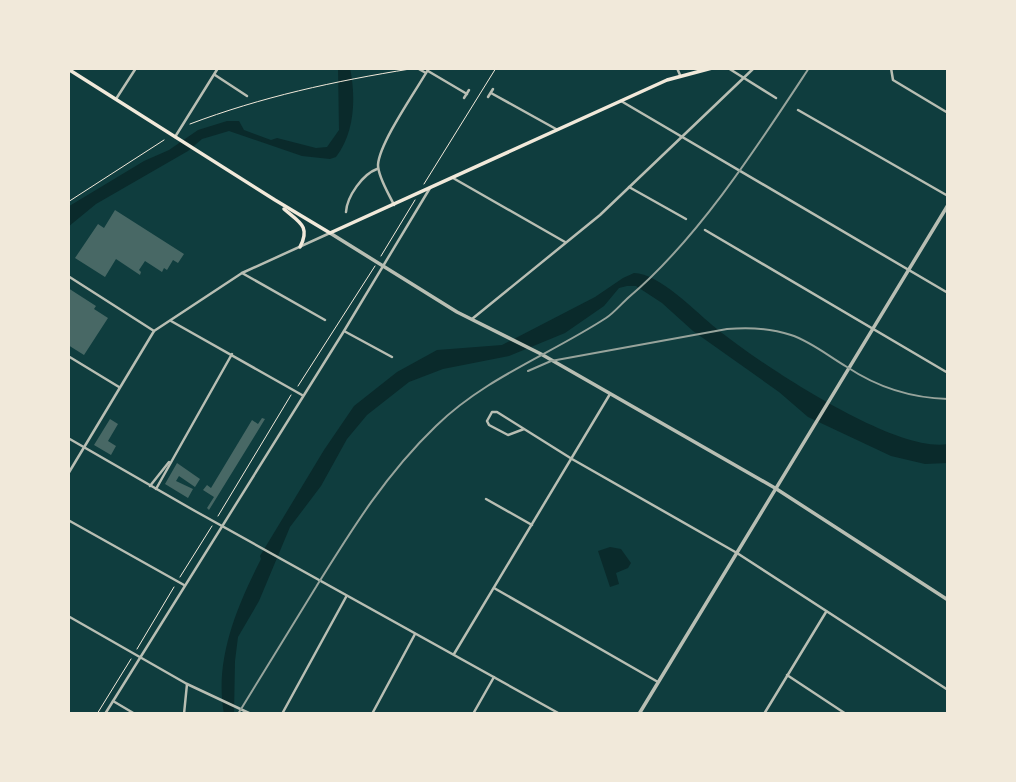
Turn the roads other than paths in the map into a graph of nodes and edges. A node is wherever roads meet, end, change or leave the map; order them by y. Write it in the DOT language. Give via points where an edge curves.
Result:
graph roads {
  1 [pos="136,68"];
  2 [pos="218,68"];
  3 [pos="417,68"];
  4 [pos="677,68"];
  5 [pos="711,68"];
  6 [pos="728,68"];
  7 [pos="754,68"];
  8 [pos="891,68"];
  9 [pos="68,69"];
  10 [pos="428,71"];
  11 [pos="214,74"];
  12 [pos="680,75"];
  13 [pos="743,79"];
  14 [pos="493,89"];
  15 [pos="467,94"];
  16 [pos="247,96"];
  17 [pos="776,98"];
  18 [pos="116,99"];
  19 [pos="621,101"];
  20 [pos="797,110"];
  21 [pos="948,113"];
  22 [pos="556,129"];
  23 [pos="681,137"];
  24 [pos="177,139"];
  25 [pos="378,169"];
  26 [pos="453,178"];
  27 [pos="629,187"];
  28 [pos="430,188"];
  29 [pos="948,196"];
  30 [pos="275,200"];
  31 [pos="394,205"];
  32 [pos="948,205"];
  33 [pos="346,212"];
  34 [pos="686,219"];
  35 [pos="705,230"];
  36 [pos="330,233"];
  37 [pos="565,242"];
  38 [pos="300,247"];
  39 [pos="383,266"];
  40 [pos="908,269"];
  41 [pos="242,273"];
  42 [pos="68,276"];
  43 [pos="948,293"];
  44 [pos="472,319"];
  45 [pos="325,320"];
  46 [pos="170,321"];
  47 [pos="873,327"];
  48 [pos="154,331"];
  49 [pos="344,331"];
  50 [pos="232,354"];
  51 [pos="68,356"];
  52 [pos="392,357"];
  53 [pos="948,373"];
  54 [pos="119,387"];
  55 [pos="610,394"];
  56 [pos="303,395"];
  57 [pos="524,429"];
  58 [pos="68,438"];
  59 [pos="84,448"];
  60 [pos="572,459"];
  61 [pos="171,460"];
  62 [pos="68,474"];
  63 [pos="150,486"];
  64 [pos="775,488"];
  65 [pos="156,489"];
  66 [pos="486,499"];
  67 [pos="68,520"];
  68 [pos="222,525"];
  69 [pos="532,525"];
  70 [pos="737,553"];
  71 [pos="185,586"];
  72 [pos="494,588"];
  73 [pos="347,596"];
  74 [pos="948,600"];
  75 [pos="826,611"];
  76 [pos="68,616"];
  77 [pos="415,634"];
  78 [pos="454,654"];
  79 [pos="141,657"];
  80 [pos="787,675"];
  81 [pos="494,677"];
  82 [pos="658,682"];
  83 [pos="187,684"];
  84 [pos="948,690"];
  85 [pos="113,701"];
  86 [pos="105,714"];
  87 [pos="135,714"];
  88 [pos="184,714"];
  89 [pos="251,714"];
  90 [pos="282,714"];
  91 [pos="372,714"];
  92 [pos="473,714"];
  93 [pos="560,714"];
  94 [pos="639,714"];
  95 [pos="764,714"];
  96 [pos="846,714"];
  1 -- 18 [label="street"];
  2 -- 11 [label="street"];
  3 -- 10 [label="street"];
  4 -- 12 [label="street"];
  5 -- 12 [label="main road"];
  6 -- 13 [label="street"];
  7 -- 13 [label="street"];
  8 -- 21 [label="street" via="893,80"];
  9 -- 18 [label="main road"];
  10 -- 15 [label="street"];
  10 -- 25 [label="street" via="383,148"];
  11 -- 16 [label="street"];
  11 -- 24 [label="street"];
  12 -- 19 [label="main road"];
  13 -- 17 [label="street"];
  13 -- 23 [label="street"];
  14 -- 22 [label="street" via="490,95"];
  18 -- 24 [label="main road"];
  19 -- 22 [label="main road"];
  19 -- 23 [label="street"];
  20 -- 29 [label="street"];
  22 -- 26 [label="main road"];
  23 -- 27 [label="street"];
  23 -- 40 [label="street"];
  24 -- 30 [label="main road"];
  25 -- 31 [label="street"];
  25 -- 33 [label="street" via="365,176"];
  26 -- 28 [label="main road"];
  26 -- 37 [label="street"];
  27 -- 34 [label="street"];
  27 -- 37 [label="street"];
  28 -- 31 [label="main road"];
  28 -- 39 [label="street"];
  30 -- 36 [label="main road"];
  30 -- 38 [label="main road" via="304,228"];
  31 -- 36 [label="main road"];
  32 -- 40 [label="street"];
  35 -- 47 [label="street"];
  36 -- 38 [label="street"];
  36 -- 39 [label="street"];
  37 -- 44 [label="street"];
  38 -- 41 [label="street"];
  39 -- 44 [label="street"];
  39 -- 49 [label="street"];
  40 -- 43 [label="street"];
  40 -- 47 [label="street"];
  41 -- 45 [label="street"];
  41 -- 46 [label="street"];
  42 -- 48 [label="street"];
  44 -- 55 [label="street"];
  46 -- 48 [label="street"];
  46 -- 50 [label="street"];
  47 -- 53 [label="street"];
  47 -- 64 [label="street"];
  48 -- 54 [label="street"];
  49 -- 52 [label="street"];
  49 -- 56 [label="street"];
  50 -- 56 [label="street"];
  50 -- 61 [label="street"];
  51 -- 54 [label="street"];
  54 -- 59 [label="street"];
  55 -- 60 [label="street"];
  55 -- 64 [label="street"];
  56 -- 68 [label="street"];
  57 -- 57 [label="street" via="495,411 487,421 508,435"];
  57 -- 60 [label="street"];
  58 -- 59 [label="street"];
  59 -- 62 [label="street"];
  59 -- 63 [label="street"];
  60 -- 69 [label="street"];
  60 -- 70 [label="street"];
  61 -- 63 [label="street"];
  61 -- 65 [label="street"];
  63 -- 65 [label="street"];
  64 -- 70 [label="street"];
  64 -- 74 [label="street"];
  65 -- 68 [label="street"];
  66 -- 69 [label="street"];
  67 -- 71 [label="street"];
  68 -- 71 [label="street"];
  68 -- 73 [label="street"];
  69 -- 72 [label="street"];
  70 -- 75 [label="street"];
  70 -- 82 [label="street"];
  71 -- 79 [label="street"];
  72 -- 78 [label="street"];
  72 -- 82 [label="street"];
  73 -- 77 [label="street"];
  73 -- 90 [label="street"];
  75 -- 80 [label="street"];
  75 -- 84 [label="street"];
  76 -- 79 [label="street"];
  77 -- 78 [label="street"];
  77 -- 91 [label="street"];
  78 -- 81 [label="street"];
  79 -- 83 [label="street"];
  79 -- 85 [label="street"];
  80 -- 95 [label="street"];
  80 -- 96 [label="street"];
  81 -- 92 [label="street"];
  81 -- 93 [label="street"];
  82 -- 94 [label="street"];
  83 -- 88 [label="street"];
  83 -- 89 [label="street"];
  85 -- 86 [label="street"];
  85 -- 87 [label="street"];
}
